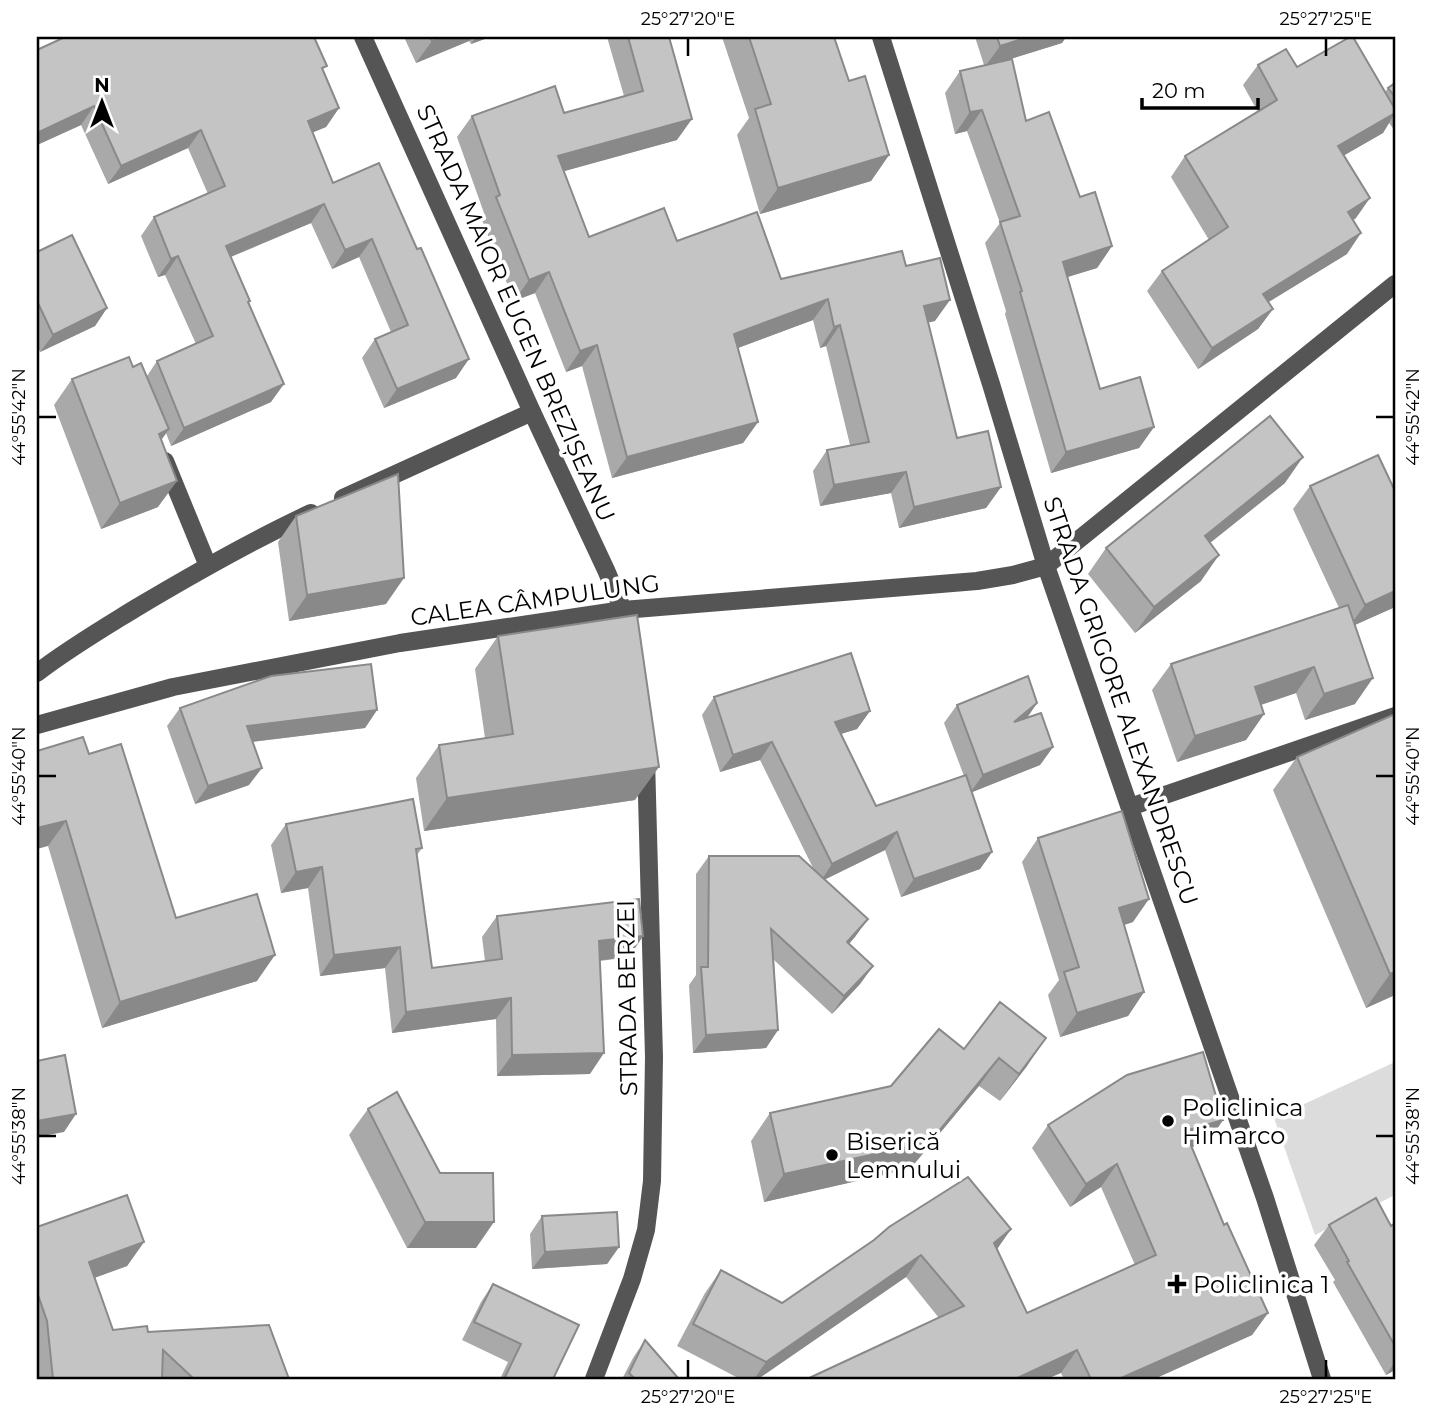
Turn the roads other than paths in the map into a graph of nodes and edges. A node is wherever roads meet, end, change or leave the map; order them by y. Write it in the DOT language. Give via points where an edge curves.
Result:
graph roads {
  1 [pos="363,37"];
  2 [pos="881,37"];
  3 [pos="1395,284"];
  4 [pos="532,412"];
  5 [pos="158,443"];
  6 [pos="208,566"];
  7 [pos="1046,566"];
  8 [pos="623,610"];
  9 [pos="630,636"];
  10 [pos="37,673"];
  11 [pos="1395,716"];
  12 [pos="37,725"];
  13 [pos="646,746"];
  14 [pos="1130,807"];
  15 [pos="594,1379"];
  16 [pos="1322,1379"];
  1 -- 4 [label="street, STRADA MAIOR EUGEN BREZIȘEANU"];
  2 -- 7 [label="street, STRADA GRIGORE ALEXANDRESCU"];
  3 -- 7 [label="street"];
  4 -- 6 [label="street" via="273,531"];
  4 -- 8 [label="street, STRADA MAIOR EUGEN BREZIȘEANU"];
  5 -- 6 [label="street"];
  6 -- 10 [label="street"];
  7 -- 8 [label="street, CALEA CÂMPULUNG" via="976,580"];
  7 -- 14 [label="street, STRADA GRIGORE ALEXANDRESCU"];
  8 -- 9 [label="street"];
  8 -- 12 [label="street, CALEA CÂMPULUNG" via="400,643 231,675"];
  11 -- 14 [label="street"];
  13 -- 15 [label="street, STRADA BERZEI" via="654,1057 652,1181 646,1230 632,1279"];
  14 -- 16 [label="street, STRADA GRIGORE ALEXANDRESCU" via="1265,1198"];
}
